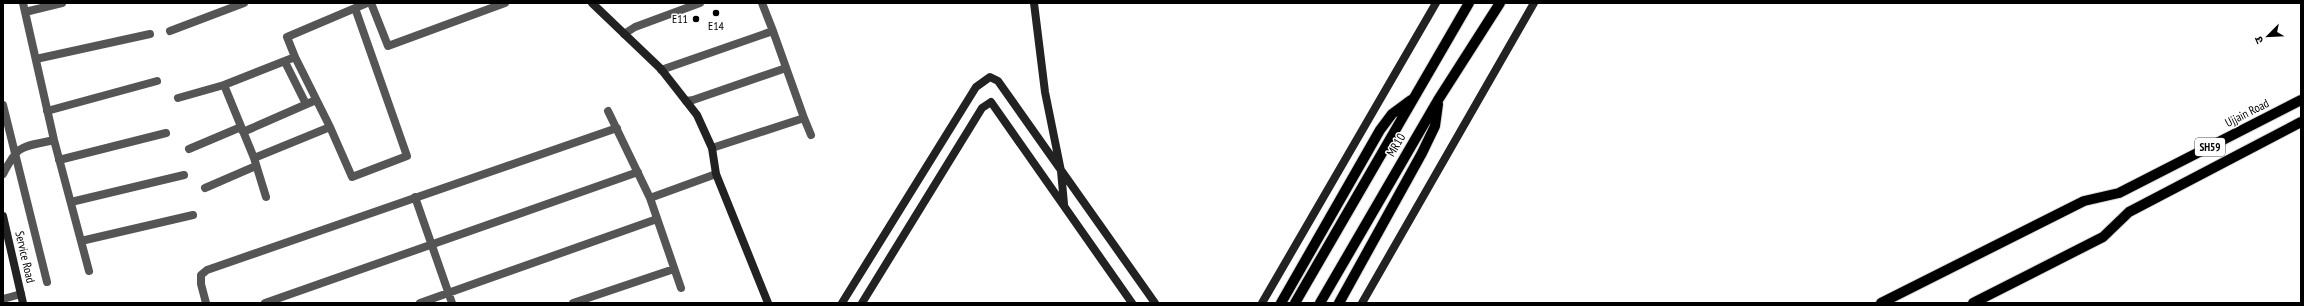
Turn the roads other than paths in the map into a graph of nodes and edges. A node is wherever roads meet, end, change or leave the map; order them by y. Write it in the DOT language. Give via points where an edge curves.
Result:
graph roads {
  1 [pos="23,3"];
  2 [pos="62,3"];
  3 [pos="244,3"];
  4 [pos="367,3"];
  5 [pos="371,3"];
  6 [pos="505,3"];
  7 [pos="592,3"];
  8 [pos="700,3"];
  9 [pos="762,3"];
  10 [pos="1034,3"];
  11 [pos="1436,3"];
  12 [pos="1470,3"];
  13 [pos="1500,3"];
  14 [pos="1534,3"];
  15 [pos="355,8"];
  16 [pos="25,12"];
  17 [pos="170,31"];
  18 [pos="773,31"];
  19 [pos="150,34"];
  20 [pos="624,34"];
  21 [pos="295,57"];
  22 [pos="36,59"];
  23 [pos="286,62"];
  24 [pos="786,68"];
  25 [pos="662,70"];
  26 [pos="157,81"];
  27 [pos="224,85"];
  28 [pos="178,98"];
  29 [pos="1413,99"];
  30 [pos="316,100"];
  31 [pos="686,100"];
  32 [pos="1438,100"];
  33 [pos="2301,100"];
  34 [pos="306,104"];
  35 [pos="3,105"];
  36 [pos="47,111"];
  37 [pos="608,111"];
  38 [pos="804,118"];
  39 [pos="2301,122"];
  40 [pos="330,127"];
  41 [pos="617,128"];
  42 [pos="242,129"];
  43 [pos="166,133"];
  44 [pos="811,135"];
  45 [pos="54,140"];
  46 [pos="712,148"];
  47 [pos="189,149"];
  48 [pos="14,153"];
  49 [pos="59,160"];
  50 [pos="255,162"];
  51 [pos="1061,171"];
  52 [pos="638,172"];
  53 [pos="3,174"];
  54 [pos="716,174"];
  55 [pos="184,175"];
  56 [pos="205,188"];
  57 [pos="266,197"];
  58 [pos="415,197"];
  59 [pos="650,198"];
  60 [pos="71,202"];
  61 [pos="1064,206"];
  62 [pos="193,215"];
  63 [pos="3,216"];
  64 [pos="657,219"];
  65 [pos="81,242"];
  66 [pos="432,244"];
  67 [pos="674,269"];
  68 [pos="90,271"];
  69 [pos="47,282"];
  70 [pos="680,288"];
  71 [pos="449,293"];
  72 [pos="22,294"];
  73 [pos="3,299"];
  74 [pos="23,303"];
  75 [pos="206,303"];
  76 [pos="265,303"];
  77 [pos="420,303"];
  78 [pos="452,303"];
  79 [pos="573,303"];
  80 [pos="768,303"];
  81 [pos="842,303"];
  82 [pos="862,303"];
  83 [pos="1132,303"];
  84 [pos="1155,303"];
  85 [pos="1262,303"];
  86 [pos="1281,303"];
  87 [pos="1295,303"];
  88 [pos="1320,303"];
  89 [pos="1339,303"];
  90 [pos="1362,303"];
  91 [pos="1881,303"];
  92 [pos="1973,303"];
  1 -- 16 [label="street"];
  2 -- 16 [label="street"];
  3 -- 17 [label="street"];
  4 -- 15 [label="street"];
  5 -- 6 [label="street" via="388,46"];
  7 -- 20 [label="street"];
  8 -- 20 [label="street" via="635,27"];
  9 -- 18 [label="street"];
  10 -- 51 [label="street" via="1045,92"];
  11 -- 85 [label="street"];
  12 -- 29 [label="main road, MR10"];
  13 -- 32 [label="main road, MR10"];
  14 -- 90 [label="street"];
  15 -- 21 [label="street" via="287,37"];
  15 -- 40 [label="street" via="407,156 352,177"];
  16 -- 22 [label="street"];
  18 -- 24 [label="street"];
  18 -- 25 [label="street"];
  19 -- 22 [label="street"];
  20 -- 25 [label="street"];
  21 -- 23 [label="street"];
  21 -- 30 [label="street"];
  22 -- 36 [label="street"];
  23 -- 27 [label="street"];
  23 -- 34 [label="street"];
  24 -- 31 [label="street" via="693,100"];
  24 -- 38 [label="street"];
  25 -- 31 [label="street"];
  26 -- 36 [label="street"];
  27 -- 28 [label="street"];
  27 -- 42 [label="street"];
  29 -- 86 [label="main road" via="1392,114 1380,130"];
  29 -- 87 [label="main road, MR10"];
  30 -- 34 [label="street"];
  30 -- 40 [label="street"];
  31 -- 46 [label="street" via="697,115"];
  32 -- 88 [label="main road, MR10"];
  32 -- 89 [label="main road" via="1435,126 1422,153"];
  33 -- 91 [label="main road, Ujjain Road / SH59" via="2119,193 2084,201"];
  34 -- 42 [label="street"];
  35 -- 48 [label="street"];
  36 -- 45 [label="street"];
  37 -- 41 [label="street"];
  38 -- 44 [label="street"];
  38 -- 46 [label="street"];
  39 -- 92 [label="main road, SH59" via="2129,212 2103,237"];
  40 -- 50 [label="street"];
  41 -- 52 [label="street"];
  41 -- 58 [label="street"];
  42 -- 47 [label="street"];
  42 -- 50 [label="street"];
  43 -- 49 [label="street"];
  45 -- 48 [label="street" via="20,148"];
  45 -- 49 [label="street"];
  46 -- 54 [label="street"];
  48 -- 53 [label="street"];
  48 -- 69 [label="street"];
  49 -- 60 [label="street"];
  50 -- 56 [label="street"];
  50 -- 57 [label="street"];
  51 -- 61 [label="street"];
  51 -- 81 [label="street" via="998,81 990,77 976,87"];
  51 -- 84 [label="street"];
  52 -- 59 [label="street"];
  52 -- 66 [label="street"];
  54 -- 59 [label="street"];
  54 -- 80 [label="street"];
  55 -- 60 [label="street"];
  58 -- 66 [label="street"];
  58 -- 75 [label="street" via="207,270 201,275"];
  59 -- 64 [label="street"];
  60 -- 65 [label="street"];
  61 -- 82 [label="street" via="991,102 982,108"];
  61 -- 83 [label="street"];
  62 -- 65 [label="street"];
  63 -- 72 [label="street, Service Road"];
  64 -- 67 [label="street"];
  64 -- 71 [label="street"];
  65 -- 68 [label="street"];
  66 -- 71 [label="street"];
  66 -- 76 [label="street"];
  67 -- 70 [label="street"];
  67 -- 79 [label="street"];
  71 -- 77 [label="street"];
  71 -- 78 [label="street"];
  72 -- 73 [label="street"];
  72 -- 74 [label="street, Service Road"];
}
